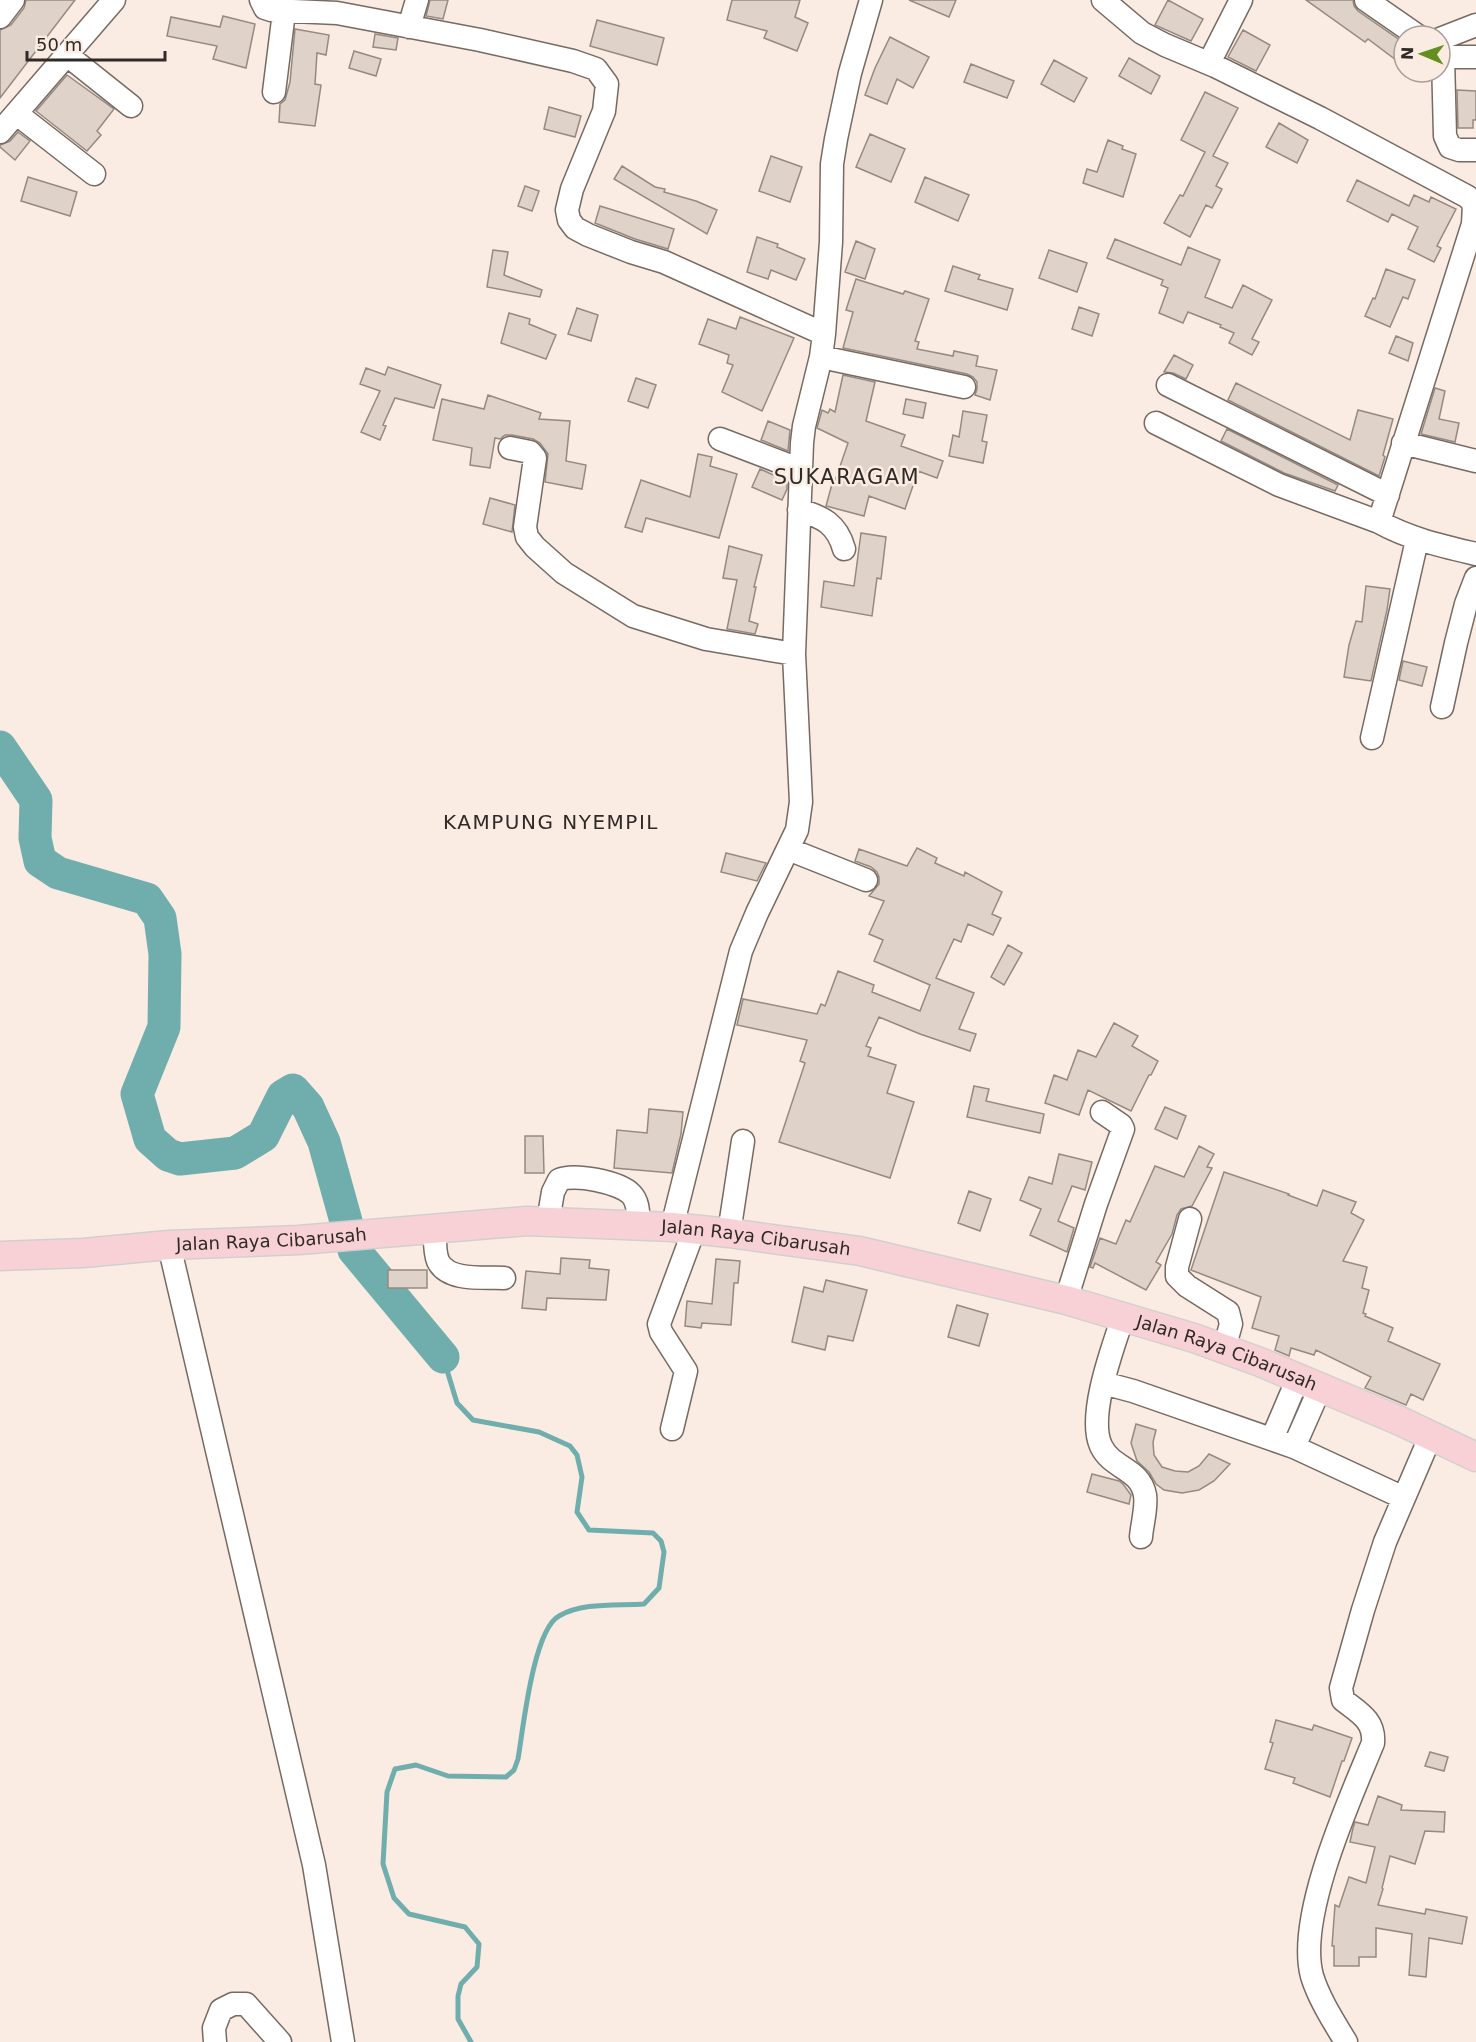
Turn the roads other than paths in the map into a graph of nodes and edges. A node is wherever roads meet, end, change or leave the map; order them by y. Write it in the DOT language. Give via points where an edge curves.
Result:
graph roads {
  1 [pos="13,0"];
  2 [pos="114,0"];
  3 [pos="261,0"];
  4 [pos="417,0"];
  5 [pos="870,0"];
  6 [pos="1103,0"];
  7 [pos="1242,0"];
  8 [pos="1366,0"];
  9 [pos="284,12"];
  10 [pos="0,17"];
  11 [pos="1401,24"];
  12 [pos="1476,25"];
  13 [pos="409,27"];
  14 [pos="1452,42"];
  15 [pos="1452,52"];
  16 [pos="67,55"];
  17 [pos="1476,57"];
  18 [pos="1209,63"];
  19 [pos="1443,84"];
  20 [pos="274,92"];
  21 [pos="131,106"];
  22 [pos="17,114"];
  23 [pos="0,132"];
  24 [pos="1476,150"];
  25 [pos="94,174"];
  26 [pos="824,334"];
  27 [pos="821,357"];
  28 [pos="1168,385"];
  29 [pos="964,387"];
  30 [pos="1156,423"];
  31 [pos="720,439"];
  32 [pos="1403,443"];
  33 [pos="510,448"];
  34 [pos="1476,461"];
  35 [pos="801,470"];
  36 [pos="1388,495"];
  37 [pos="799,510"];
  38 [pos="1378,522"];
  39 [pos="1417,540"];
  40 [pos="844,549"];
  41 [pos="1476,554"];
  42 [pos="1476,578"];
  43 [pos="794,654"];
  44 [pos="1442,707"];
  45 [pos="1372,738"];
  46 [pos="788,849"];
  47 [pos="866,880"];
  48 [pos="1102,1112"];
  49 [pos="742,1141"];
  50 [pos="1190,1219"];
  51 [pos="548,1221"];
  52 [pos="639,1225"];
  53 [pos="435,1228"];
  54 [pos="683,1229"];
  55 [pos="729,1233"];
  56 [pos="169,1245"];
  57 [pos="0,1256"];
  58 [pos="504,1278"];
  59 [pos="1066,1300"];
  60 [pos="1123,1317"];
  61 [pos="1224,1349"];
  62 [pos="1103,1383"];
  63 [pos="1309,1383"];
  64 [pos="672,1430"];
  65 [pos="1431,1435"];
  66 [pos="1272,1439"];
  67 [pos="1294,1447"];
  68 [pos="1476,1457"];
  69 [pos="1404,1498"];
  70 [pos="1141,1537"];
  71 [pos="215,2042"];
  72 [pos="280,2042"];
  73 [pos="343,2042"];
  74 [pos="1346,2042"];
  1 -- 10 [label="street"];
  2 -- 16 [label="street"];
  3 -- 9 [label="street" via="265,8"];
  4 -- 13 [label="street"];
  5 -- 26 [label="street" via="850,73 832,164"];
  6 -- 18 [label="street" via="1142,33"];
  7 -- 18 [label="street"];
  8 -- 11 [label="street"];
  9 -- 13 [label="street" via="337,13"];
  9 -- 20 [label="street"];
  12 -- 14 [label="street"];
  13 -- 26 [label="street" via="596,69 607,84 604,111 572,189 567,210 575,228 664,262"];
  15 -- 17 [label="street"];
  16 -- 21 [label="street"];
  16 -- 22 [label="street"];
  18 -- 32 [label="street" via="1420,170 1474,204 1473,224"];
  19 -- 24 [label="street" via="1445,136 1450,147"];
  22 -- 23 [label="street"];
  22 -- 25 [label="street"];
  26 -- 27 [label="street"];
  27 -- 29 [label="street"];
  27 -- 35 [label="street" via="804,426"];
  28 -- 36 [label="street"];
  30 -- 38 [label="street" via="1279,484"];
  31 -- 35 [label="street"];
  32 -- 34 [label="street"];
  32 -- 36 [label="street"];
  33 -- 43 [label="street" via="530,452 534,458 527,537 564,573 633,616 706,639"];
  35 -- 37 [label="street"];
  36 -- 38 [label="street"];
  37 -- 40 [label="street" via="830,524 840,535"];
  37 -- 43 [label="street"];
  38 -- 39 [label="street"];
  39 -- 41 [label="street"];
  39 -- 45 [label="street"];
  42 -- 44 [label="street"];
  43 -- 46 [label="street" via="801,802 797,831"];
  46 -- 47 [label="street"];
  46 -- 54 [label="street" via="741,951"];
  48 -- 59 [label="street" via="1123,1129"];
  49 -- 55 [label="street"];
  50 -- 61 [label="street" via="1177,1276 1228,1312 1231,1324"];
  51 -- 52 [label="main road, Jalan Raya Cibarusah"];
  51 -- 52 [label="street" via="553,1192 559,1180 566,1177 591,1179 630,1193 637,1204"];
  51 -- 53 [label="main road, Jalan Raya Cibarusah"];
  52 -- 54 [label="main road, Jalan Raya Cibarusah"];
  53 -- 56 [label="main road, Jalan Raya Cibarusah" via="335,1238"];
  53 -- 58 [label="street" via="438,1260 449,1272"];
  54 -- 55 [label="main road, Jalan Raya Cibarusah"];
  54 -- 64 [label="street" via="659,1324 686,1371"];
  55 -- 59 [label="main road, Jalan Raya Cibarusah" via="860,1251"];
  56 -- 57 [label="main road, Jalan Raya Cibarusah"];
  56 -- 73 [label="street" via="314,1865"];
  59 -- 60 [label="main road, Jalan Raya Cibarusah"];
  60 -- 61 [label="main road, Jalan Raya Cibarusah"];
  60 -- 62 [label="street"];
  61 -- 63 [label="main road, Jalan Raya Cibarusah"];
  62 -- 66 [label="street"];
  62 -- 70 [label="street" via="1098,1408 1099,1440 1109,1458 1137,1476 1142,1486 1146,1497"];
  63 -- 65 [label="main road, Jalan Raya Cibarusah"];
  63 -- 66 [label="street"];
  63 -- 67 [label="street"];
  65 -- 68 [label="main road, Jalan Raya Cibarusah"];
  65 -- 69 [label="street"];
  66 -- 67 [label="street"];
  67 -- 69 [label="street"];
  69 -- 74 [label="street" via="1376,1569 1341,1688 1343,1700 1370,1721 1373,1743 1320,1883 1311,1938 1312,1974"];
  71 -- 72 [label="street" via="213,2028 221,2010 233,2004 246,2004"];
}
